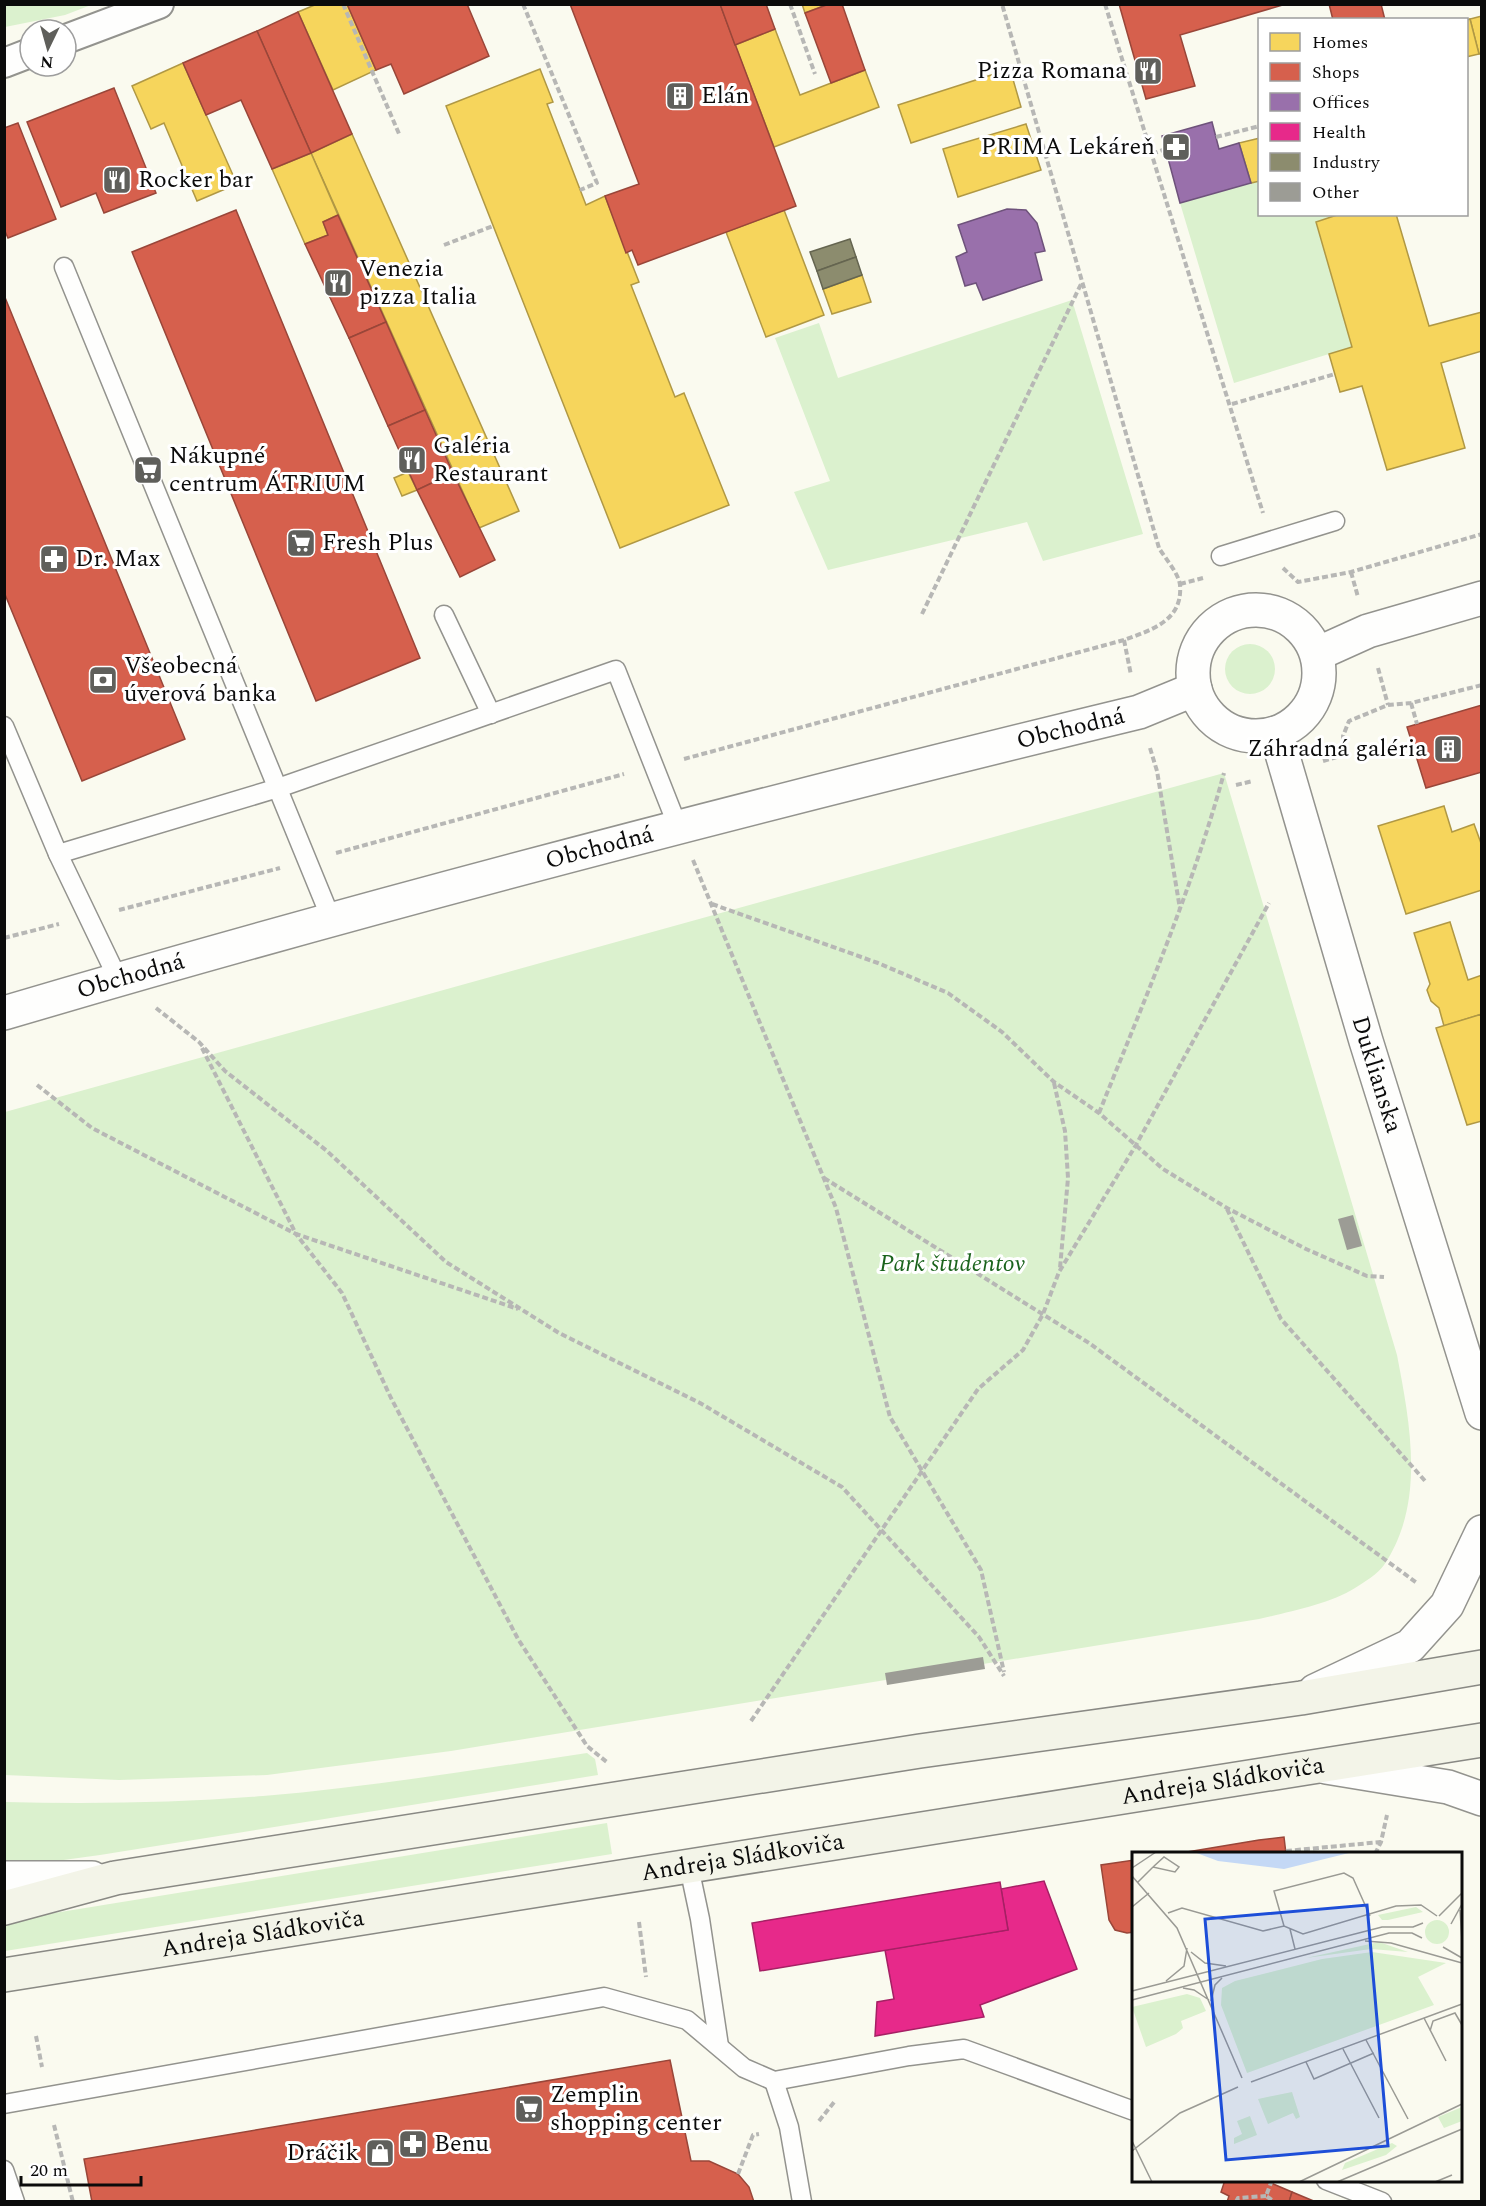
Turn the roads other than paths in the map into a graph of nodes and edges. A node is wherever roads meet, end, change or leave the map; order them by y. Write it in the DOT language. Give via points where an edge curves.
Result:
graph roads {
  1 [pos="159,4"];
  2 [pos="78,34"];
  3 [pos="63,267"];
  4 [pos="1335,521"];
  5 [pos="1221,556"];
  6 [pos="1482,598"];
  7 [pos="444,615"];
  8 [pos="1317,654"];
  9 [pos="1195,688"];
  10 [pos="491,714"];
  11 [pos="4,726"];
  12 [pos="1276,733"];
  13 [pos="278,788"];
  14 [pos="678,827"];
  15 [pos="58,854"];
  16 [pos="332,921"];
  17 [pos="118,979"];
  18 [pos="4,1013"];
  19 [pos="1482,1413"];
  20 [pos="1482,1532"];
  21 [pos="1482,1667"];
  22 [pos="1301,1698"];
  23 [pos="1482,1740"];
  24 [pos="1315,1765"];
  25 [pos="1482,1799"];
  26 [pos="688,1867"];
  27 [pos="4,1878"];
  28 [pos="115,1878"];
  29 [pos="4,1908"];
  30 [pos="4,1975"];
  31 [pos="718,2046"];
  32 [pos="774,2081"];
  33 [pos="4,2104"];
  34 [pos="1132,2110"];
  35 [pos="4,2170"];
  36 [pos="1329,2182"];
  37 [pos="15,2202"];
  38 [pos="802,2202"];
  39 [pos="1382,2202"];
  1 -- 2 [label="street"];
  3 -- 13 [label="lane"];
  4 -- 5 [label="lane"];
  6 -- 8 [label="street" via="1368,631"];
  7 -- 10 [label="lane"];
  8 -- 9 [label="street" via="1311,640 1288,617 1273,611 1242,611 1216,624 1206,634 1194,660"];
  8 -- 12 [label="street" via="1319,679 1313,702 1303,716"];
  9 -- 12 [label="street" via="1208,715 1232,731 1254,736"];
  9 -- 14 [label="street, Obchodná" via="1139,712"];
  10 -- 13 [label="lane"];
  10 -- 14 [label="lane" via="616,670"];
  11 -- 15 [label="lane"];
  12 -- 19 [label="street, Duklianska" via="1366,1041"];
  13 -- 15 [label="lane"];
  13 -- 16 [label="lane"];
  14 -- 16 [label="street, Obchodná"];
  15 -- 17 [label="lane"];
  16 -- 17 [label="street, Obchodná"];
  17 -- 18 [label="street, Obchodná"];
  20 -- 22 [label="street" via="1447,1605 1410,1646"];
  21 -- 22 [label="main road"];
  22 -- 28 [label="main road" via="920,1751"];
  23 -- 24 [label="main road, Andreja Sládkoviča"];
  24 -- 25 [label="street" via="1448,1787"];
  24 -- 26 [label="main road, Andreja Sládkoviča"];
  26 -- 30 [label="main road, Andreja Sládkoviča"];
  26 -- 31 [label="lane"];
  27 -- 28 [label="street"];
  28 -- 29 [label="main road"];
  31 -- 32 [label="lane" via="744,2068"];
  31 -- 33 [label="lane" via="687,2020 604,1997"];
  32 -- 34 [label="lane" via="964,2049"];
  32 -- 38 [label="lane" via="789,2127"];
  35 -- 37 [label="lane"];
  36 -- 39 [label="lane"];
}
